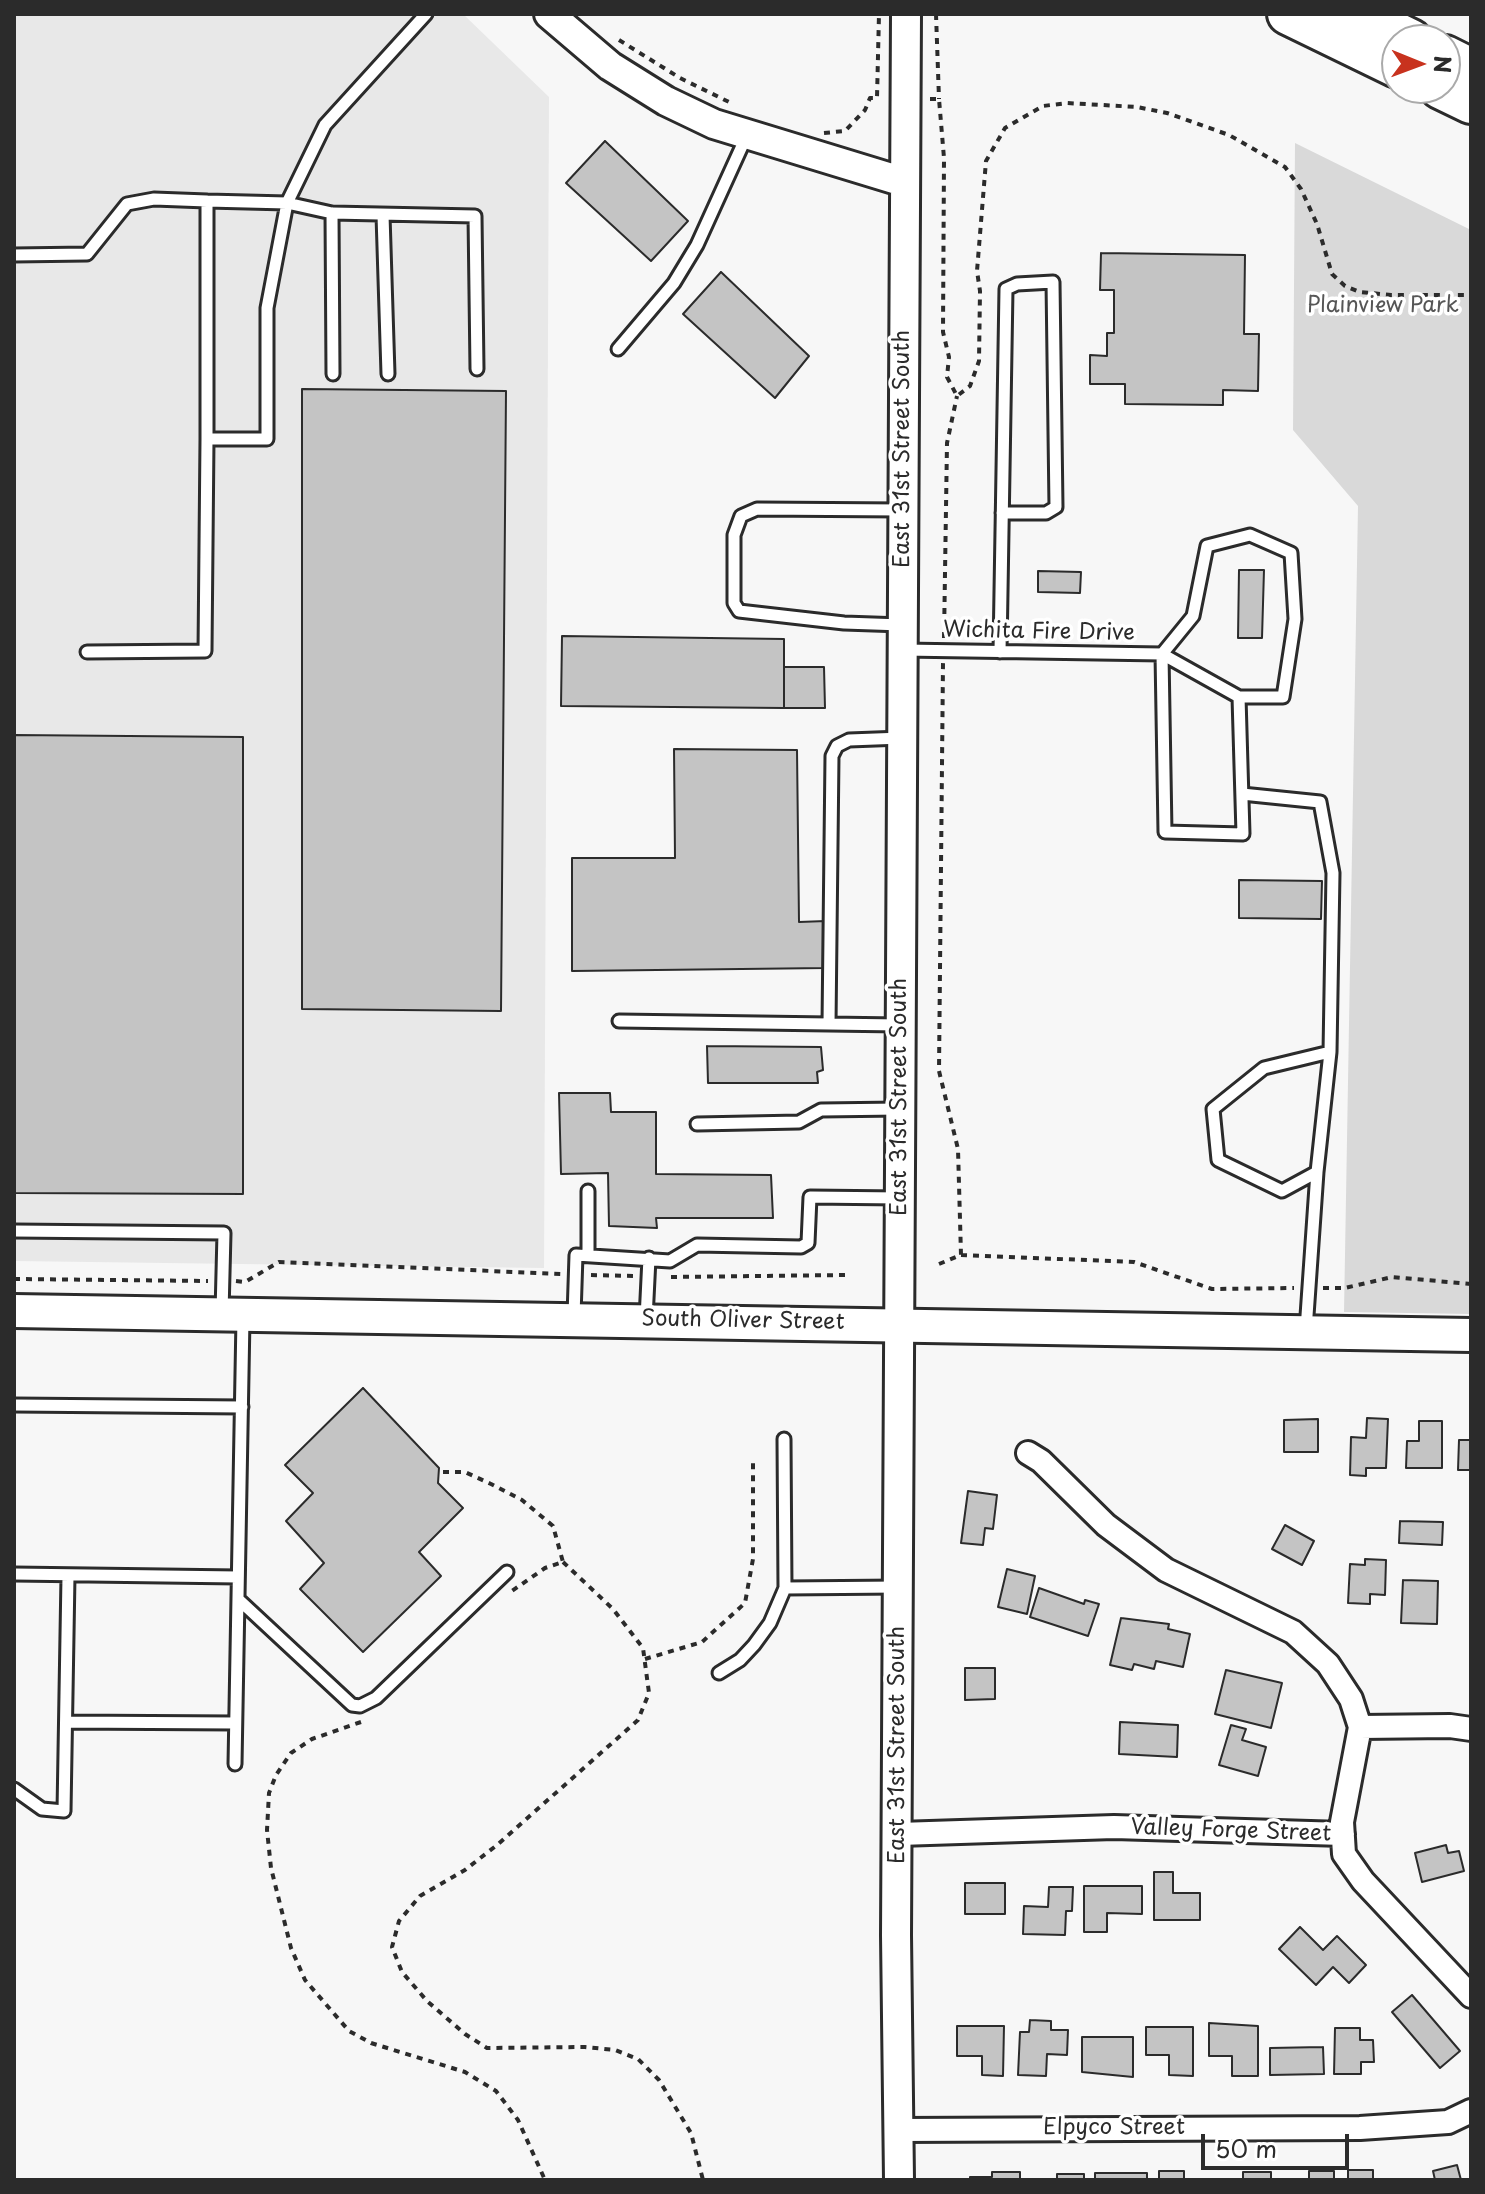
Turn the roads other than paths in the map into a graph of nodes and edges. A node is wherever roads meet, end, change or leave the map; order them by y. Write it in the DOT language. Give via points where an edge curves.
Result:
graph roads {
  1 [pos="426,14"];
  2 [pos="549,14"];
  3 [pos="906,14"];
  4 [pos="1288,14"];
  5 [pos="1358,14"];
  6 [pos="1381,25"];
  7 [pos="1381,59"];
  8 [pos="747,134"];
  9 [pos="904,182"];
  10 [pos="207,201"];
  11 [pos="287,203"];
  12 [pos="332,213"];
  13 [pos="383,215"];
  14 [pos="14,255"];
  15 [pos="618,349"];
  16 [pos="477,369"];
  17 [pos="333,374"];
  18 [pos="388,374"];
  19 [pos="207,439"];
  20 [pos="903,510"];
  21 [pos="1002,513"];
  22 [pos="902,637"];
  23 [pos="87,652"];
  24 [pos="1000,652"];
  25 [pos="1162,654"];
  26 [pos="1239,697"];
  27 [pos="902,738"];
  28 [pos="1242,794"];
  29 [pos="619,1021"];
  30 [pos="829,1024"];
  31 [pos="899,1025"];
  32 [pos="1330,1052"];
  33 [pos="900,1109"];
  34 [pos="697,1124"];
  35 [pos="1317,1172"];
  36 [pos="588,1191"];
  37 [pos="901,1198"];
  38 [pos="14,1231"];
  39 [pos="588,1255"];
  40 [pos="649,1258"];
  41 [pos="14,1311"];
  42 [pos="233,1314"];
  43 [pos="574,1318"];
  44 [pos="646,1319"];
  45 [pos="900,1324"];
  46 [pos="1306,1332"];
  47 [pos="1471,1335"];
  48 [pos="14,1405"];
  49 [pos="242,1407"];
  50 [pos="784,1439"];
  51 [pos="1028,1453"];
  52 [pos="507,1572"];
  53 [pos="14,1574"];
  54 [pos="68,1576"];
  55 [pos="238,1577"];
  56 [pos="900,1587"];
  57 [pos="785,1588"];
  58 [pos="238,1599"];
  59 [pos="719,1673"];
  60 [pos="66,1722"];
  61 [pos="235,1723"];
  62 [pos="1360,1727"];
  63 [pos="1471,1729"];
  64 [pos="235,1764"];
  65 [pos="14,1789"];
  66 [pos="899,1834"];
  67 [pos="1343,1834"];
  68 [pos="1471,1996"];
  69 [pos="1471,2111"];
  70 [pos="899,2130"];
  71 [pos="899,2180"];
  1 -- 11 [label="lane" via="325,125"];
  2 -- 8 [label="street" via="610,66 666,101"];
  3 -- 9 [label="street, East 31st Street South"];
  4 -- 7 [label="highway"];
  5 -- 6 [label="highway"];
  8 -- 9 [label="street"];
  8 -- 15 [label="lane" via="682,270"];
  9 -- 20 [label="street, East 31st Street South"];
  10 -- 11 [label="lane"];
  10 -- 14 [label="lane" via="127,204 87,254"];
  10 -- 19 [label="lane"];
  11 -- 12 [label="lane"];
  11 -- 19 [label="lane" via="267,308 267,439"];
  12 -- 13 [label="lane"];
  12 -- 17 [label="lane"];
  13 -- 16 [label="lane" via="475,216"];
  13 -- 18 [label="lane"];
  19 -- 23 [label="lane" via="205,651"];
  20 -- 22 [label="street, East 31st Street South"];
  20 -- 22 [label="lane, Wichita Fire Drive" via="757,509 741,516 734,535 734,603 739,611 844,623"];
  21 -- 21 [label="lane" via="1006,289 1053,282 1056,507 1046,513"];
  21 -- 24 [label="lane"];
  22 -- 24 [label="lane, Wichita Fire Drive" via="943,651"];
  22 -- 27 [label="street, East 31st Street South"];
  24 -- 25 [label="lane, Wichita Fire Drive"];
  25 -- 26 [label="lane"];
  25 -- 26 [label="lane, Wichita Fire Drive" via="1193,616 1207,546 1250,535 1291,553 1295,619 1283,697"];
  25 -- 28 [label="lane" via="1165,832 1243,834"];
  26 -- 28 [label="lane"];
  27 -- 30 [label="lane" via="849,740 832,756"];
  27 -- 31 [label="street, East 31st Street South"];
  28 -- 32 [label="lane" via="1320,802 1333,873"];
  29 -- 30 [label="lane"];
  30 -- 31 [label="lane"];
  31 -- 33 [label="street, East 31st Street South"];
  32 -- 35 [label="lane"];
  32 -- 35 [label="lane" via="1264,1068 1213,1109 1218,1160 1282,1191"];
  33 -- 34 [label="lane" via="821,1110 799,1122"];
  33 -- 37 [label="street, East 31st Street South"];
  35 -- 46 [label="lane"];
  36 -- 39 [label="lane"];
  37 -- 40 [label="lane" via="810,1197 808,1243 801,1247 697,1245 670,1261"];
  37 -- 45 [label="street, East 31st Street South"];
  38 -- 42 [label="lane" via="224,1233 223,1281"];
  39 -- 40 [label="lane"];
  39 -- 43 [label="lane" via="576,1255"];
  40 -- 44 [label="lane"];
  41 -- 42 [label="main road, South Oliver Street"];
  42 -- 43 [label="main road, South Oliver Street"];
  42 -- 49 [label="lane"];
  43 -- 44 [label="main road, South Oliver Street"];
  44 -- 45 [label="main road, South Oliver Street"];
  45 -- 46 [label="main road, South Oliver Street"];
  45 -- 56 [label="street, East 31st Street South"];
  46 -- 47 [label="main road, South Oliver Street"];
  48 -- 49 [label="lane"];
  49 -- 55 [label="lane"];
  50 -- 57 [label="lane"];
  51 -- 62 [label="street" via="1106,1525 1166,1570 1293,1632 1328,1664 1351,1699"];
  52 -- 58 [label="lane" via="376,1698 360,1706 352,1705"];
  53 -- 54 [label="lane"];
  54 -- 55 [label="lane"];
  54 -- 60 [label="lane"];
  55 -- 58 [label="lane"];
  56 -- 57 [label="lane"];
  56 -- 66 [label="street, East 31st Street South"];
  57 -- 59 [label="lane" via="754,1645"];
  58 -- 61 [label="lane"];
  60 -- 61 [label="lane"];
  60 -- 65 [label="lane" via="64,1811 42,1809"];
  61 -- 64 [label="lane"];
  62 -- 63 [label="street"];
  62 -- 67 [label="street, Valley Forge Street"];
  66 -- 67 [label="street, Valley Forge Street" via="1114,1827"];
  66 -- 70 [label="street, East 31st Street South"];
  67 -- 68 [label="street" via="1344,1854 1363,1881"];
  69 -- 70 [label="street, Elpyco Street" via="1448,2122 1360,2128"];
  70 -- 71 [label="street, East 31st Street South"];
}
